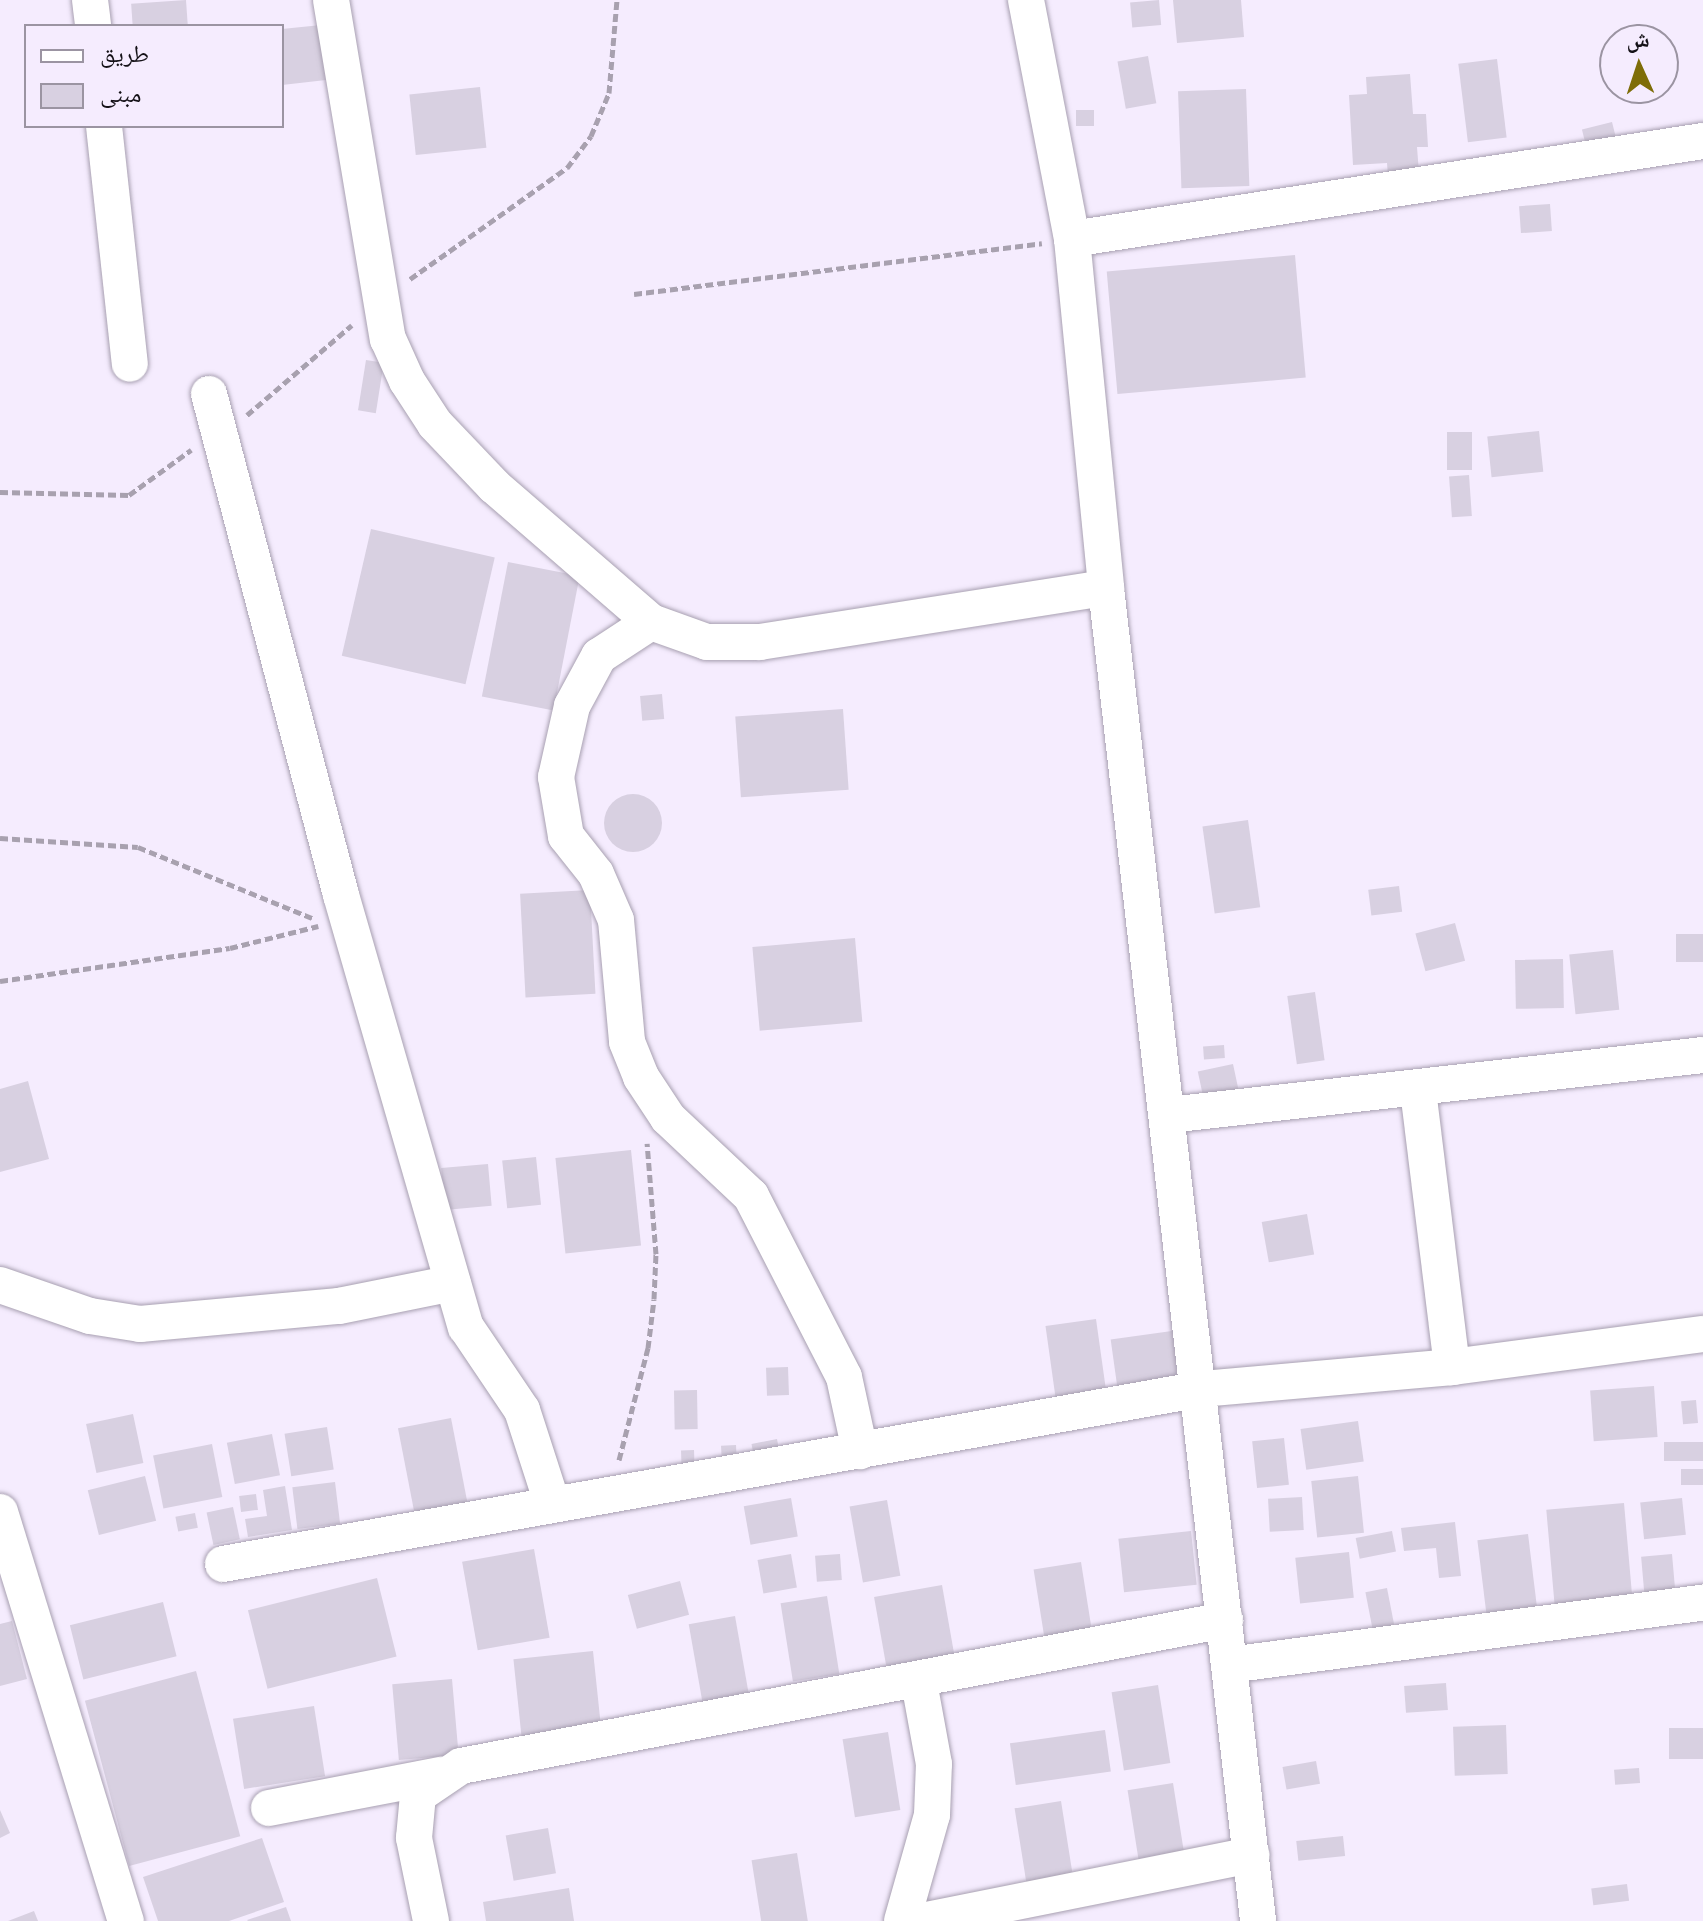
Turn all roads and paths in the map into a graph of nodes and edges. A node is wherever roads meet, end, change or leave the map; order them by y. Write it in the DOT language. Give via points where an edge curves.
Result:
graph roads {
  1 [pos="90,0"];
  2 [pos="331,0"];
  3 [pos="617,0"];
  4 [pos="1026,0"];
  5 [pos="93,24"];
  6 [pos="104,128"];
  7 [pos="1703,141"];
  8 [pos="1072,239"];
  9 [pos="634,294"];
  10 [pos="381,299"];
  11 [pos="130,364"];
  12 [pos="209,394"];
  13 [pos="218,436"];
  14 [pos="0,492"];
  15 [pos="1106,588"];
  16 [pos="651,622"];
  17 [pos="0,838"];
  18 [pos="0,981"];
  19 [pos="1703,1055"];
  20 [pos="1418,1090"];
  21 [pos="1169,1115"];
  22 [pos="647,1137"];
  23 [pos="453,1283"];
  24 [pos="0,1285"];
  25 [pos="1703,1334"];
  26 [pos="1452,1367"];
  27 [pos="1201,1389"];
  28 [pos="860,1451"];
  29 [pos="610,1492"];
  30 [pos="552,1503"];
  31 [pos="0,1512"];
  32 [pos="223,1564"];
  33 [pos="1703,1603"];
  34 [pos="1225,1620"];
  35 [pos="1229,1665"];
  36 [pos="919,1682"];
  37 [pos="443,1775"];
  38 [pos="269,1808"];
  39 [pos="1251,1855"];
  40 [pos="126,1921"];
  41 [pos="431,1921"];
  42 [pos="902,1921"];
  43 [pos="921,1921"];
  44 [pos="1258,1921"];
  1 -- 5 [label="street"];
  2 -- 10 [label="street"];
  3 -- 10 [label="path" via="609,93 591,136 567,168"];
  4 -- 8 [label="street"];
  6 -- 11 [label="street"];
  7 -- 8 [label="street"];
  8 -- 9 [label="path"];
  8 -- 15 [label="street"];
  10 -- 13 [label="path"];
  10 -- 16 [label="street" via="401,367 435,424 494,486"];
  12 -- 13 [label="street"];
  13 -- 14 [label="path" via="129,495"];
  13 -- 23 [label="street" via="257,564 341,895"];
  15 -- 16 [label="street" via="760,642 707,642"];
  15 -- 21 [label="street"];
  16 -- 28 [label="street" via="599,656 572,706 556,777 566,836 596,874 616,920 627,1042 641,1077 668,1118 751,1196 844,1377"];
  17 -- 18 [label="path" via="138,847 277,900 324,924 230,948"];
  19 -- 20 [label="street"];
  20 -- 21 [label="street"];
  20 -- 26 [label="street"];
  21 -- 27 [label="street"];
  22 -- 29 [label="path" via="654,1299 648,1348"];
  23 -- 24 [label="street" via="339,1306 140,1324 90,1316"];
  23 -- 30 [label="street" via="466,1327 522,1410"];
  25 -- 26 [label="street"];
  26 -- 27 [label="street"];
  27 -- 28 [label="street"];
  27 -- 34 [label="street"];
  28 -- 29 [label="street"];
  29 -- 30 [label="street"];
  30 -- 32 [label="street"];
  31 -- 40 [label="street"];
  33 -- 35 [label="street"];
  34 -- 35 [label="street"];
  34 -- 36 [label="street"];
  35 -- 39 [label="street"];
  36 -- 37 [label="street" via="481,1762"];
  36 -- 42 [label="street" via="934,1764 932,1815"];
  37 -- 38 [label="street"];
  37 -- 41 [label="street" via="418,1795 415,1813 414,1838"];
  39 -- 43 [label="street"];
  39 -- 44 [label="street"];
}
